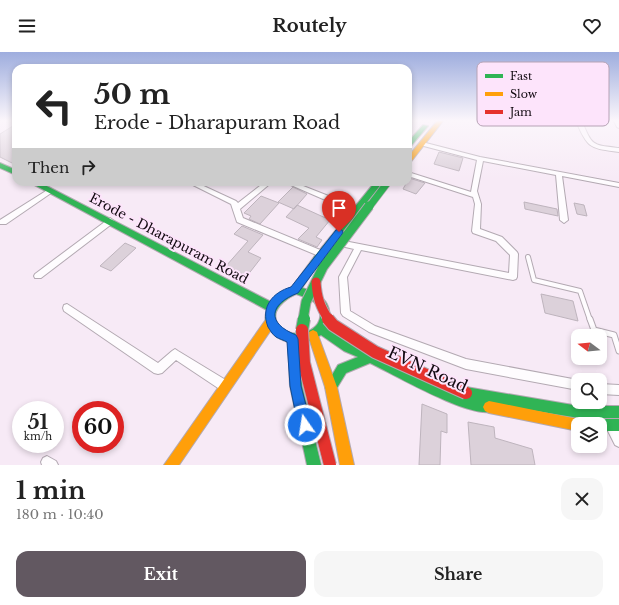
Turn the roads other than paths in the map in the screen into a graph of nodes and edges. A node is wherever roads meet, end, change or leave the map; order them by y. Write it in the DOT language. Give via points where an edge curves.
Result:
graph roads {
  1 [pos="421,140"];
  2 [pos="425,140"];
  3 [pos="586,140"];
  4 [pos="422,144"];
  5 [pos="619,150"];
  6 [pos="412,152"];
  7 [pos="412,157"];
  8 [pos="480,159"];
  9 [pos="0,164"];
  10 [pos="12,171"];
  11 [pos="559,174"];
  12 [pos="412,175"];
  13 [pos="619,185"];
  14 [pos="41,186"];
  15 [pos="198,186"];
  16 [pos="264,186"];
  17 [pos="297,186"];
  18 [pos="376,186"];
  19 [pos="380,186"];
  20 [pos="385,186"];
  21 [pos="389,186"];
  22 [pos="51,191"];
  23 [pos="476,196"];
  24 [pos="236,208"];
  25 [pos="356,210"];
  26 [pos="564,220"];
  27 [pos="110,221"];
  28 [pos="3,222"];
  29 [pos="344,244"];
  30 [pos="359,247"];
  31 [pos="322,254"];
  32 [pos="528,257"];
  33 [pos="38,276"];
  34 [pos="316,280"];
  35 [pos="295,290"];
  36 [pos="316,295"];
  37 [pos="271,307"];
  38 [pos="67,308"];
  39 [pos="271,321"];
  40 [pos="317,332"];
  41 [pos="293,339"];
  42 [pos="619,351"];
  43 [pos="370,358"];
  44 [pos="571,384"];
  45 [pos="225,386"];
  46 [pos="331,388"];
  47 [pos="607,389"];
  48 [pos="619,390"];
  49 [pos="619,412"];
  50 [pos="571,424"];
  51 [pos="610,425"];
  52 [pos="619,442"];
  53 [pos="171,465"];
  54 [pos="314,465"];
  55 [pos="321,465"];
  56 [pos="330,465"];
  57 [pos="347,465"];
  1 -- 6 [label="main road"];
  2 -- 4 [label="main road"];
  3 -- 5 [label="street" via="591,146"];
  4 -- 7 [label="main road"];
  4 -- 8 [label="street"];
  8 -- 11 [label="street"];
  8 -- 23 [label="street" via="474,191"];
  9 -- 10 [label="main road"];
  11 -- 13 [label="street"];
  11 -- 26 [label="street"];
  12 -- 23 [label="street"];
  14 -- 22 [label="main road, Erode - Dharapuram Road"];
  15 -- 24 [label="street" via="234,203"];
  16 -- 24 [label="street"];
  17 -- 25 [label="street"];
  18 -- 25 [label="main road"];
  19 -- 55 [label="main road" via="313,271 299,309 296,333 304,400"];
  20 -- 34 [label="main road, bridge"];
  21 -- 29 [label="main road"];
  22 -- 27 [label="main road, Erode - Dharapuram Road"];
  22 -- 28 [label="street"];
  23 -- 30 [label="street" via="476,231 499,238 514,254 513,277"];
  24 -- 31 [label="street" via="240,220"];
  25 -- 31 [label="main road"];
  27 -- 33 [label="street"];
  27 -- 37 [label="main road, Erode - Dharapuram Road"];
  29 -- 30 [label="street"];
  29 -- 36 [label="main road" via="331,260"];
  30 -- 44 [label="street" via="343,277 346,313 372,329 466,364"];
  31 -- 35 [label="main road"];
  32 -- 42 [label="lane" via="534,280 580,292 594,330 614,335"];
  34 -- 49 [label="main road, bridge" via="316,297 333,325 375,352 466,393 579,412"];
  34 -- 56 [label="main road, bridge" via="306,302 302,332 304,363"];
  35 -- 36 [label="main road" via="304,290"];
  35 -- 37 [label="main road" via="286,293"];
  36 -- 40 [label="main road" via="324,305 326,313 324,322"];
  37 -- 39 [label="main road"];
  38 -- 45 [label="street" via="158,369 175,354"];
  39 -- 41 [label="main road" via="280,334"];
  39 -- 45 [label="main road"];
  40 -- 41 [label="main road" via="305,338"];
  40 -- 43 [label="main road, EVN Road"];
  40 -- 46 [label="main road"];
  41 -- 54 [label="main road" via="296,386"];
  43 -- 46 [label="main road" via="342,369"];
  43 -- 50 [label="main road, EVN Road" via="462,402"];
  45 -- 53 [label="main road"];
  46 -- 57 [label="main road"];
  47 -- 48 [label="street"];
  51 -- 52 [label="street"];
}
